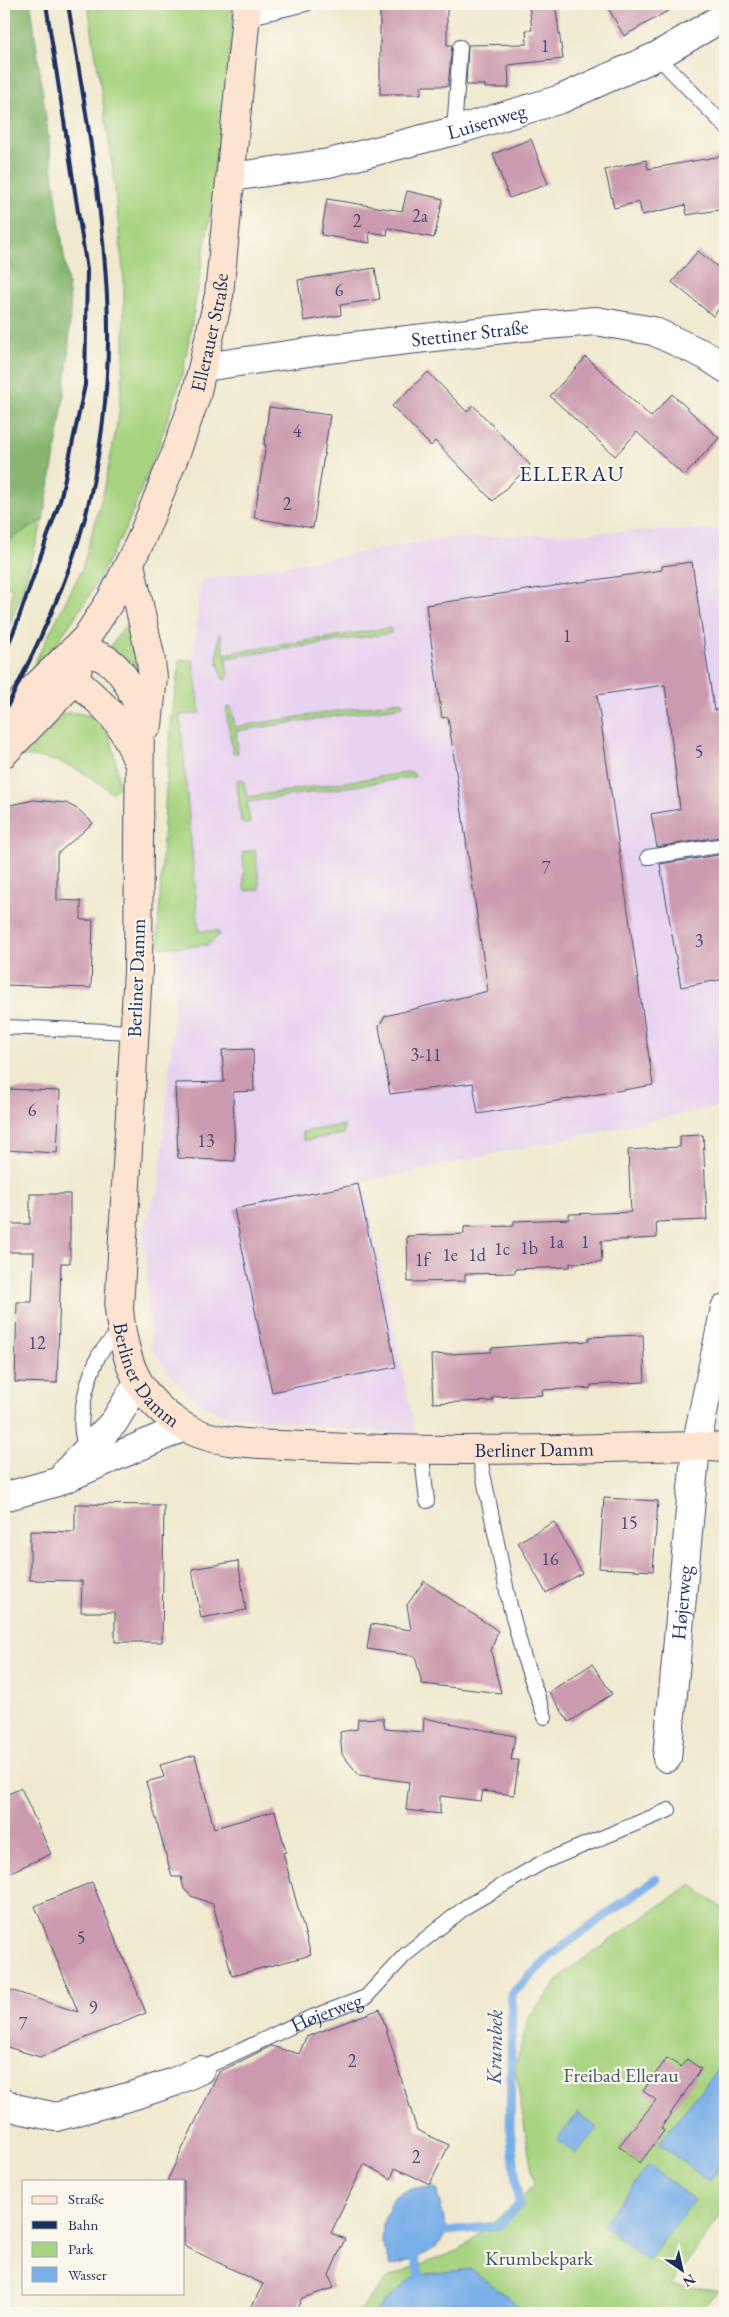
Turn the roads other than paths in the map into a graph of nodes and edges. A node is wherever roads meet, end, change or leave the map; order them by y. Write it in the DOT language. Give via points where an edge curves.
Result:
graph roads {
  1 [pos="306,4"];
  2 [pos="247,11"];
  3 [pos="725,16"];
  4 [pos="460,47"];
  5 [pos="657,56"];
  6 [pos="725,126"];
  7 [pos="454,131"];
  8 [pos="232,177"];
  9 [pos="204,367"];
  10 [pos="725,368"];
  11 [pos="130,564"];
  12 [pos="76,657"];
  13 [pos="4,723"];
  14 [pos="4,753"];
  15 [pos="141,771"];
  16 [pos="725,845"];
  17 [pos="648,857"];
  18 [pos="4,1027"];
  19 [pos="135,1032"];
  20 [pos="725,1308"];
  21 [pos="121,1330"];
  22 [pos="138,1383"];
  23 [pos="184,1427"];
  24 [pos="696,1446"];
  25 [pos="725,1448"];
  26 [pos="421,1449"];
  27 [pos="478,1449"];
  28 [pos="96,1455"];
  29 [pos="4,1497"];
  30 [pos="426,1501"];
  31 [pos="545,1717"];
  32 [pos="666,1758"];
  33 [pos="669,1810"];
  34 [pos="200,2070"];
  35 [pos="4,2103"];
  1 -- 2 [label="lane"];
  2 -- 8 [label="main road, Ellerauer Straße"];
  3 -- 5 [label="street, Luisenweg"];
  4 -- 7 [label="lane"];
  5 -- 6 [label="lane"];
  5 -- 7 [label="street, Luisenweg" via="561,99"];
  7 -- 8 [label="street, Luisenweg" via="329,163"];
  8 -- 9 [label="main road, Ellerauer Straße" via="219,294"];
  9 -- 10 [label="street, Stettiner Straße" via="522,327 596,322 653,331"];
  9 -- 11 [label="main road, Ellerauer Straße" via="177,450"];
  11 -- 12 [label="main road, Ellerauer Straße"];
  11 -- 15 [label="main road" via="153,678"];
  12 -- 13 [label="main road" via="24,698"];
  12 -- 14 [label="main road"];
  12 -- 15 [label="main road, Berliner Damm" via="127,735"];
  12 -- 15 [label="main road, Berliner Damm" via="99,656 125,676 140,713"];
  15 -- 19 [label="main road, Berliner Damm"];
  16 -- 17 [label="lane"];
  18 -- 19 [label="lane"];
  19 -- 21 [label="main road, Berliner Damm" via="122,1241"];
  20 -- 24 [label="street"];
  21 -- 22 [label="main road, Berliner Damm"];
  21 -- 28 [label="lane" via="99,1355 86,1394 82,1434"];
  22 -- 23 [label="main road, Berliner Damm" via="157,1406"];
  22 -- 28 [label="street"];
  23 -- 26 [label="main road, Berliner Damm" via="205,1435 256,1444"];
  23 -- 28 [label="street"];
  24 -- 25 [label="main road, Berliner Damm"];
  24 -- 27 [label="main road, Berliner Damm"];
  24 -- 32 [label="street, Højerweg"];
  26 -- 27 [label="main road, Berliner Damm"];
  26 -- 30 [label="lane"];
  27 -- 31 [label="lane" via="513,1614 524,1658"];
  28 -- 29 [label="street" via="57,1482"];
  33 -- 34 [label="lane, Højerweg" via="543,1862 467,1906 404,1955 366,1998 307,2019"];
  34 -- 35 [label="street, Højerweg" via="135,2096 56,2117"];
}
